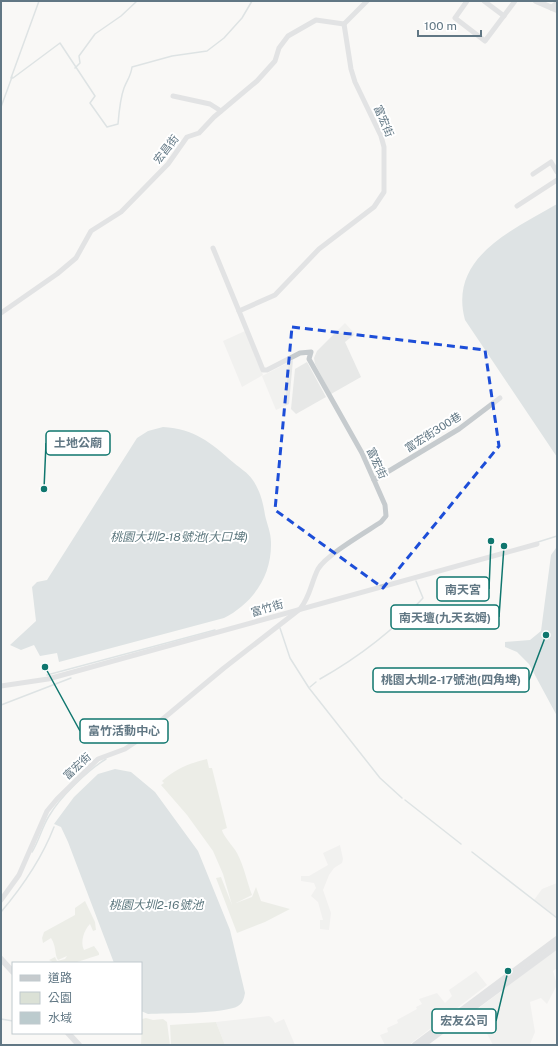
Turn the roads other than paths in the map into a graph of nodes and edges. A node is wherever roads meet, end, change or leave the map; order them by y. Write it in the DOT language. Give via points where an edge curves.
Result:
graph roads {
  1 [pos="367,1"];
  2 [pos="467,1"];
  3 [pos="484,1"];
  4 [pos="515,1"];
  5 [pos="536,1"];
  6 [pos="557,3"];
  7 [pos="554,9"];
  8 [pos="504,16"];
  9 [pos="344,24"];
  10 [pos="173,96"];
  11 [pos="221,111"];
  12 [pos="557,172"];
  13 [pos="533,174"];
  14 [pos="557,180"];
  15 [pos="517,206"];
  16 [pos="212,248"];
  17 [pos="239,311"];
  18 [pos="1,313"];
  19 [pos="500,398"];
  20 [pos="374,480"];
  21 [pos="537,544"];
  22 [pos="300,609"];
  23 [pos="1,686"];
  24 [pos="1,900"];
  25 [pos="557,939"];
  26 [pos="557,946"];
  27 [pos="1,959"];
  28 [pos="12,971"];
  29 [pos="69,1034"];
  30 [pos="79,1045"];
  31 [pos="415,1045"];
  32 [pos="423,1045"];
  1 -- 9 [label="street"];
  2 -- 8 [label="street" via="455,18 485,41"];
  3 -- 8 [label="street"];
  4 -- 8 [label="street"];
  5 -- 7 [label="street"];
  6 -- 7 [label="street"];
  9 -- 11 [label="street, 宏昌街" via="316,20 288,36 279,48 275,61 257,81"];
  9 -- 17 [label="street, 富宏街" via="355,82 384,147 384,192 374,206 319,249 275,295"];
  10 -- 11 [label="street" via="210,104"];
  11 -- 18 [label="street, 宏昌街" via="199,133 188,137 168,164 121,212 91,231 76,258"];
  12 -- 13 [label="street" via="551,162"];
  14 -- 15 [label="street"];
  16 -- 17 [label="street"];
  17 -- 20 [label="street, 富宏街" via="263,370 300,353 311,352 310,359 362,453"];
  19 -- 20 [label="street, 富宏街300巷" via="459,429"];
  20 -- 22 [label="street, 富宏街" via="385,505 386,516 327,560 319,569 307,601"];
  21 -- 22 [label="street, 富竹街"];
  22 -- 23 [label="street, 富竹街" via="48,679"];
  22 -- 24 [label="street, 富宏街" via="125,749 98,759 47,811 19,875"];
  25 -- 31 [label="street"];
  26 -- 32 [label="street"];
  27 -- 28 [label="street"];
  29 -- 30 [label="street"];
}
